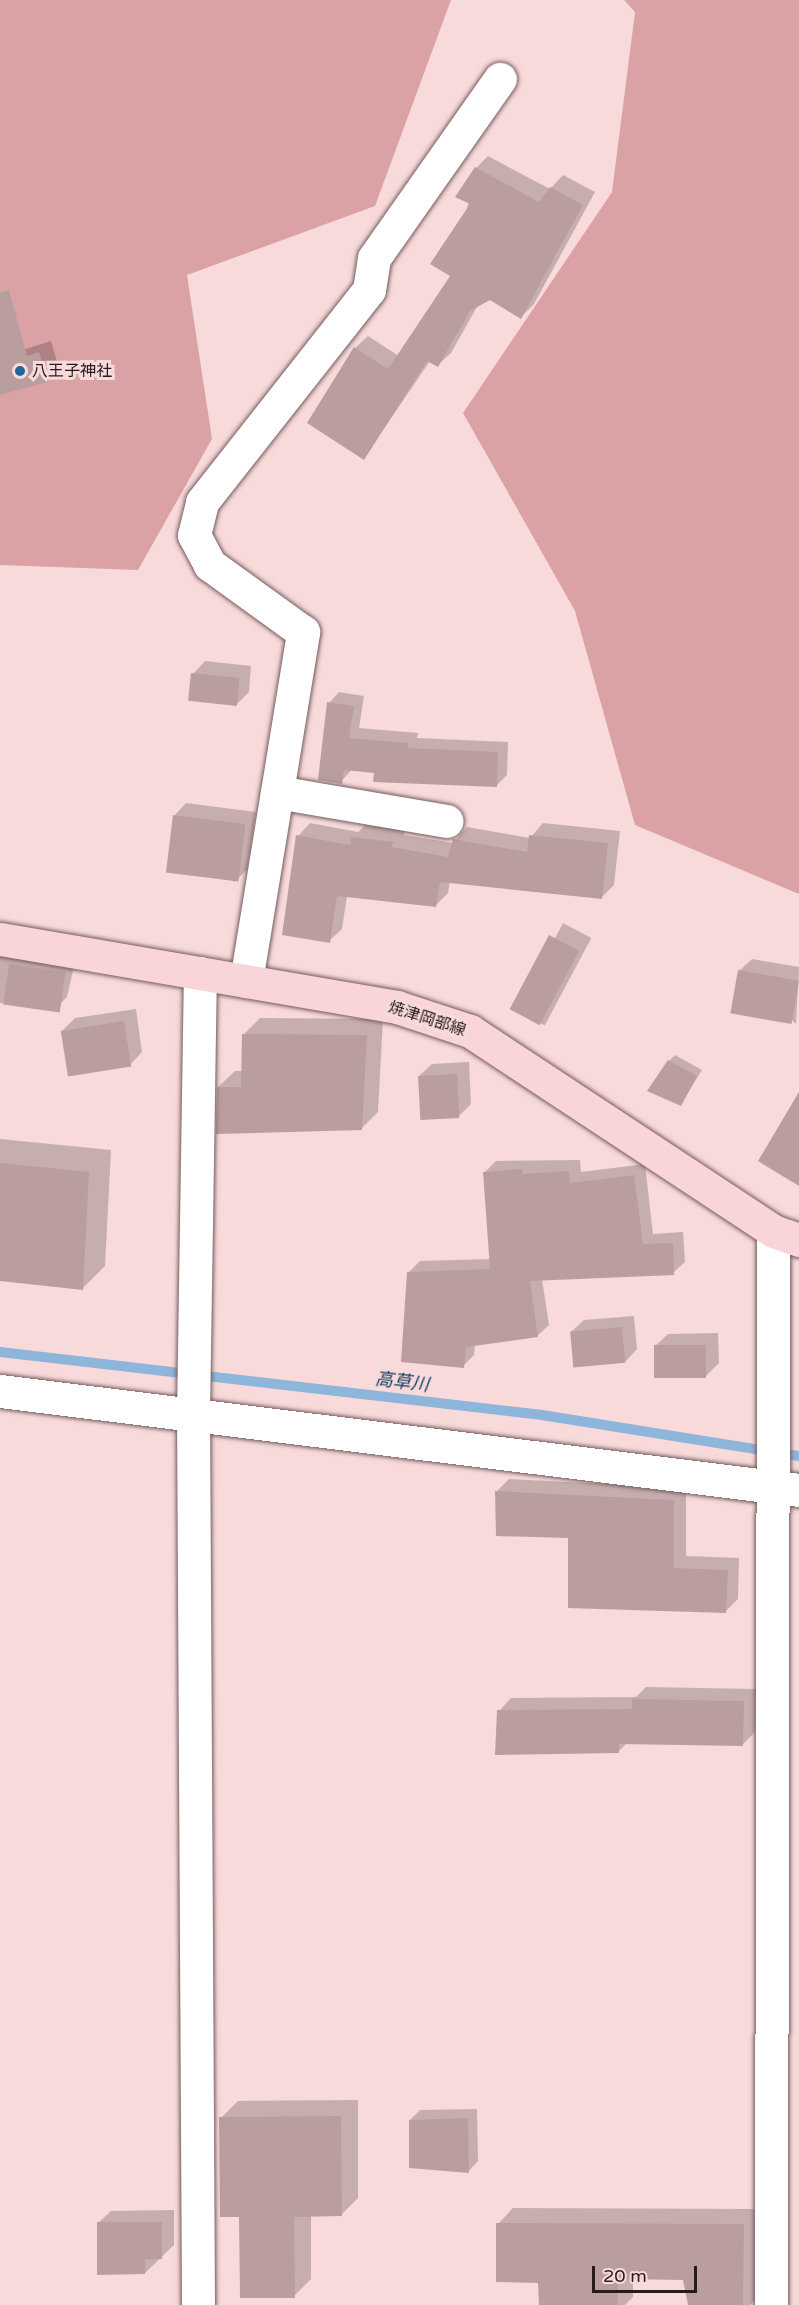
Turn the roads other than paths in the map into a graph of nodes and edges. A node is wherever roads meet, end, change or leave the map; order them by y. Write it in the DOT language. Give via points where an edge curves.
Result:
graph roads {
  1 [pos="500,79"];
  2 [pos="277,792"];
  3 [pos="447,821"];
  4 [pos="0,939"];
  5 [pos="200,973"];
  6 [pos="246,981"];
  7 [pos="786,1236"];
  8 [pos="0,1391"];
  9 [pos="194,1407"];
  10 [pos="782,1482"];
  11 [pos="198,2305"];
  12 [pos="771,2305"];
  1 -- 2 [label="street" via="375,258 369,290 202,502 194,535 210,565 303,632"];
  2 -- 3 [label="street"];
  2 -- 6 [label="street"];
  4 -- 5 [label="main road, 焼津岡部線"];
  5 -- 6 [label="main road, 焼津岡部線"];
  5 -- 9 [label="street"];
  6 -- 7 [label="main road, 焼津岡部線" via="397,1007 470,1031"];
  7 -- 10 [label="street" via="773,1423"];
  8 -- 9 [label="street"];
  9 -- 10 [label="street"];
  9 -- 11 [label="street"];
  10 -- 12 [label="street"];
}
